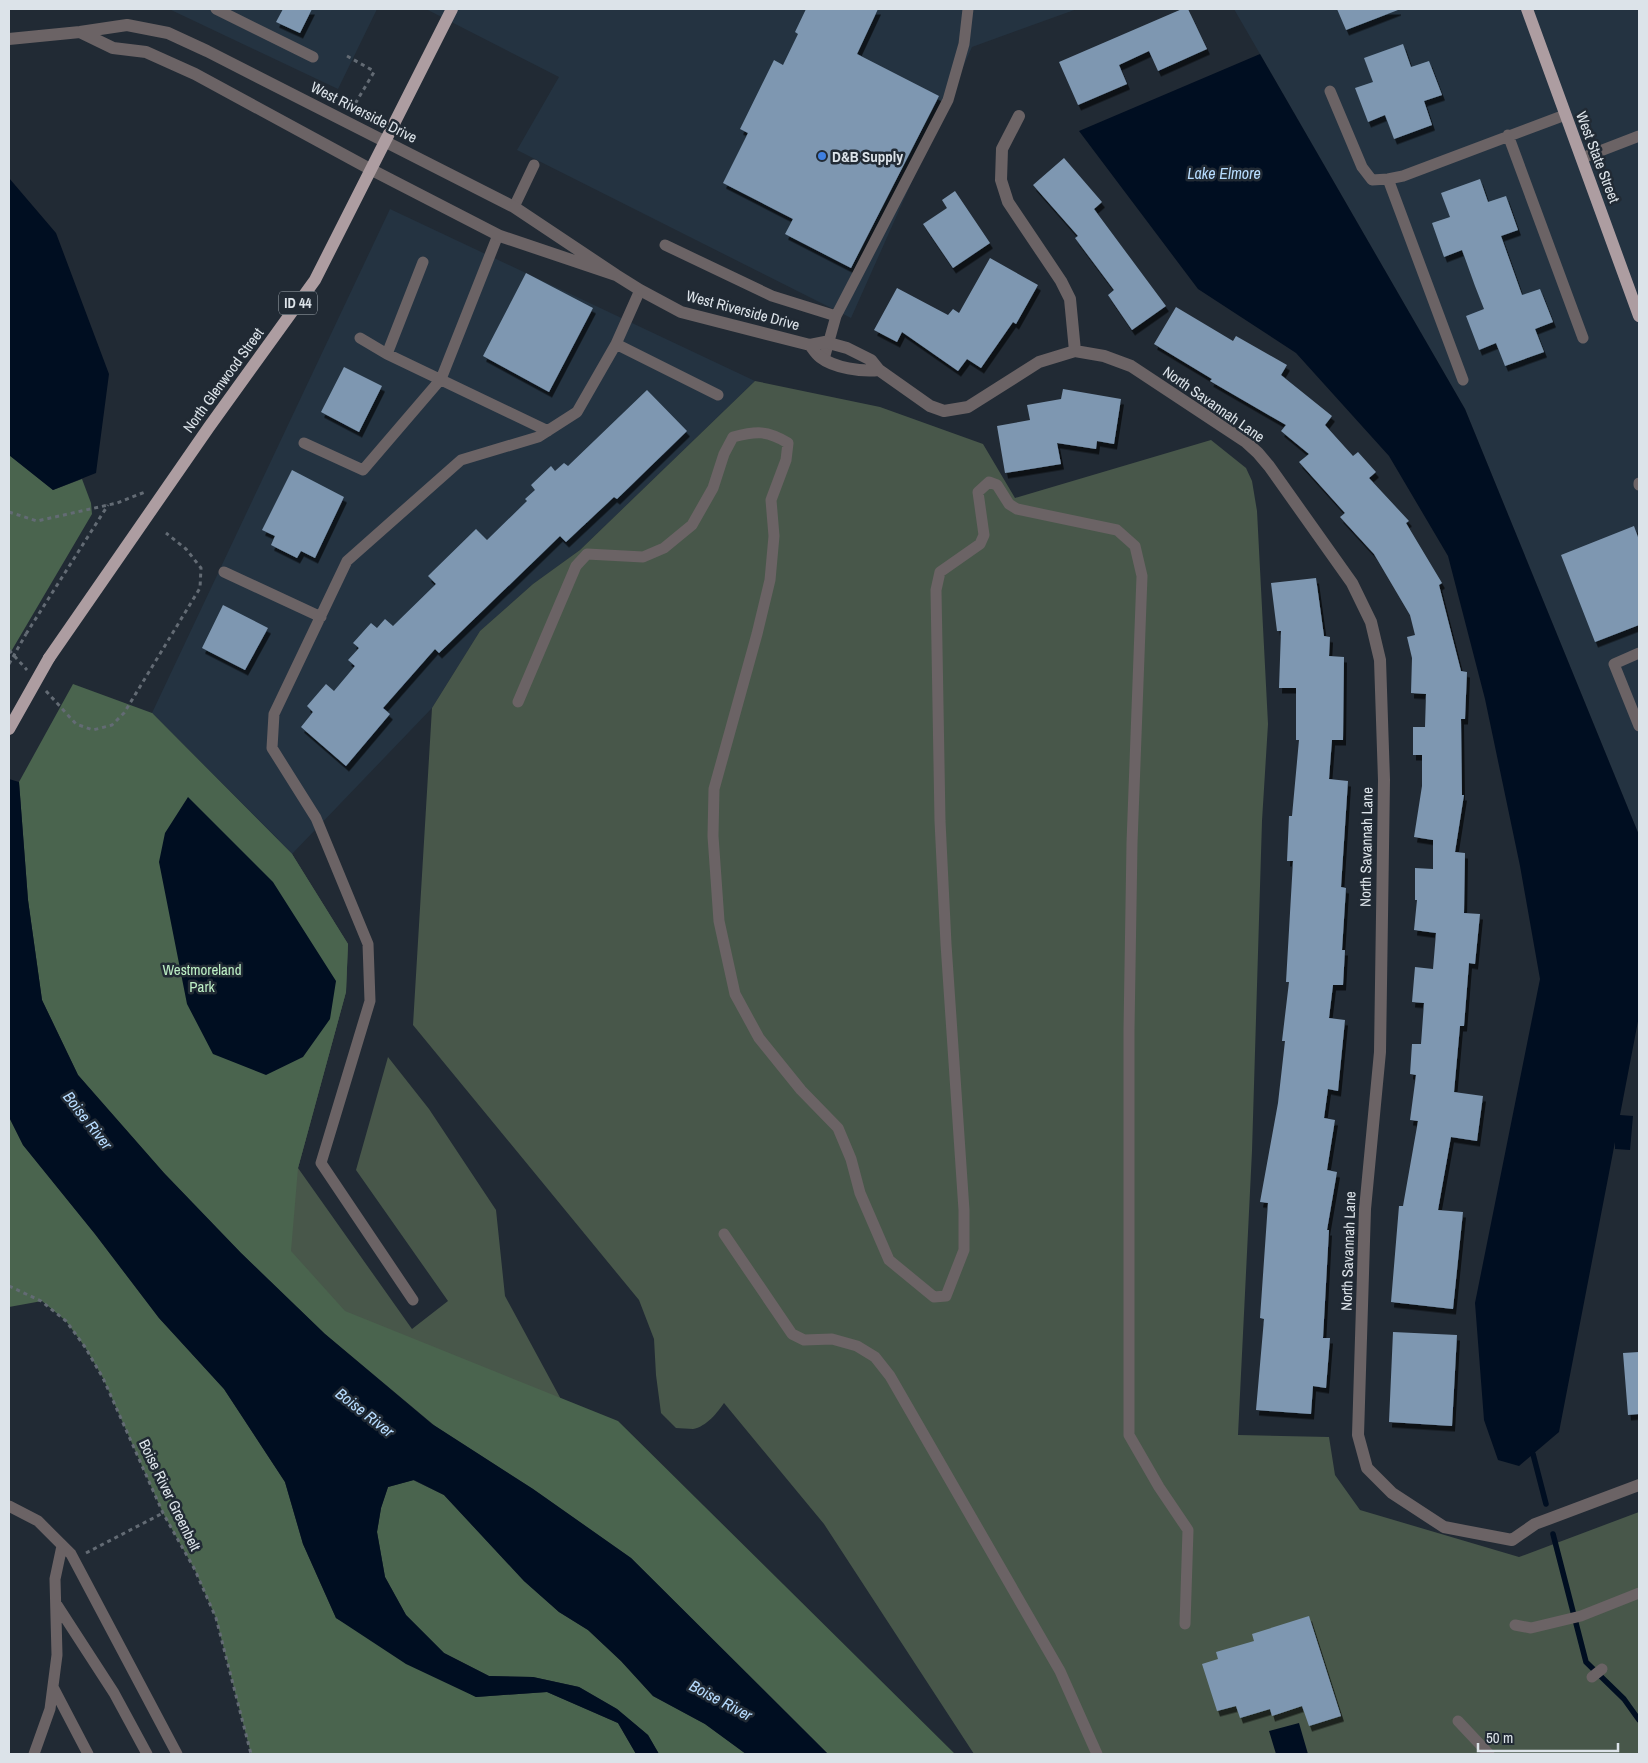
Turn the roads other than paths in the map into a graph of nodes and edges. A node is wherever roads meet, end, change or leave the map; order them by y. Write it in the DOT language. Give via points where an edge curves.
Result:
graph roads {
  1 [pos="216,9"];
  2 [pos="452,9"];
  3 [pos="968,9"];
  4 [pos="1527,9"];
  5 [pos="80,32"];
  6 [pos="9,39"];
  7 [pos="313,57"];
  8 [pos="1330,91"];
  9 [pos="1565,115"];
  10 [pos="1019,116"];
  11 [pos="1508,135"];
  12 [pos="1639,136"];
  13 [pos="384,141"];
  14 [pos="1582,158"];
  15 [pos="534,166"];
  16 [pos="370,169"];
  17 [pos="1388,179"];
  18 [pos="514,207"];
  19 [pos="498,235"];
  20 [pos="664,245"];
  21 [pos="423,262"];
  22 [pos="616,275"];
  23 [pos="640,290"];
  24 [pos="836,316"];
  25 [pos="1639,316"];
  26 [pos="360,338"];
  27 [pos="1583,338"];
  28 [pos="829,343"];
  29 [pos="616,344"];
  30 [pos="810,345"];
  31 [pos="1075,351"];
  32 [pos="388,354"];
  33 [pos="824,359"];
  34 [pos="879,370"];
  35 [pos="441,379"];
  36 [pos="1463,380"];
  37 [pos="718,395"];
  38 [pos="944,411"];
  39 [pos="548,431"];
  40 [pos="304,443"];
  41 [pos="224,572"];
  42 [pos="321,617"];
  43 [pos="1639,653"];
  44 [pos="518,702"];
  45 [pos="1639,726"];
  46 [pos="9,729"];
  47 [pos="724,1234"];
  48 [pos="413,1300"];
  49 [pos="1639,1485"];
  50 [pos="9,1506"];
  51 [pos="62,1546"];
  52 [pos="1639,1593"];
  53 [pos="56,1603"];
  54 [pos="1185,1624"];
  55 [pos="1515,1625"];
  56 [pos="1602,1669"];
  57 [pos="1592,1677"];
  58 [pos="53,1687"];
  59 [pos="1458,1721"];
  60 [pos="34,1754"];
  61 [pos="88,1754"];
  62 [pos="147,1754"];
  63 [pos="177,1754"];
  64 [pos="1097,1754"];
  65 [pos="1489,1754"];
  1 -- 7 [label="lane"];
  2 -- 13 [label="main road, North Glenwood Street / ID 44"];
  3 -- 24 [label="lane" via="964,44 948,100"];
  4 -- 9 [label="main road, West State Street"];
  5 -- 6 [label="street, West Riverside Drive"];
  5 -- 13 [label="street, West Riverside Drive" via="127,25 168,34"];
  5 -- 16 [label="street, West Riverside Drive" via="113,48 146,52 195,74"];
  8 -- 17 [label="lane" via="1362,167 1372,180"];
  9 -- 11 [label="lane"];
  9 -- 14 [label="main road, West State Street"];
  10 -- 31 [label="street" via="1002,149 1001,180 1008,202 1070,299"];
  11 -- 17 [label="lane"];
  11 -- 27 [label="lane"];
  12 -- 14 [label="lane"];
  13 -- 16 [label="main road, North Glenwood Street / ID 44"];
  13 -- 18 [label="street, West Riverside Drive"];
  14 -- 25 [label="main road, West State Street"];
  15 -- 18 [label="lane"];
  16 -- 19 [label="street, West Riverside Drive"];
  16 -- 46 [label="main road, North Glenwood Street / ID 44, bridge" via="315,280 49,658"];
  17 -- 36 [label="lane"];
  18 -- 22 [label="street, West Riverside Drive"];
  19 -- 22 [label="street, West Riverside Drive"];
  19 -- 35 [label="lane"];
  20 -- 24 [label="lane" via="772,296"];
  21 -- 32 [label="lane"];
  22 -- 23 [label="street, West Riverside Drive"];
  23 -- 29 [label="lane"];
  23 -- 30 [label="street, West Riverside Drive" via="681,312"];
  24 -- 28 [label="lane"];
  26 -- 32 [label="lane"];
  28 -- 30 [label="street, West Riverside Drive"];
  28 -- 33 [label="lane"];
  28 -- 34 [label="street, West Riverside Drive" via="871,360"];
  29 -- 37 [label="lane"];
  29 -- 39 [label="lane" via="577,412"];
  30 -- 33 [label="street, West Riverside Drive"];
  31 -- 38 [label="street, North Savannah Lane" via="1039,362 968,407"];
  31 -- 49 [label="street, North Savannah Lane" via="1104,356 1131,366 1246,442 1269,466 1352,583 1371,622 1380,660 1384,780 1380,1052 1365,1209 1358,1435 1367,1468 1392,1493 1444,1527 1512,1540 1535,1524"];
  32 -- 35 [label="lane"];
  33 -- 34 [label="street, West Riverside Drive" via="866,372"];
  34 -- 38 [label="street, West Riverside Drive" via="930,406"];
  35 -- 39 [label="lane"];
  35 -- 40 [label="lane" via="363,470"];
  39 -- 42 [label="lane" via="538,437 461,460 347,561"];
  41 -- 42 [label="lane"];
  42 -- 48 [label="lane" via="274,714 272,748 316,818 368,944 370,1001 322,1163"];
  43 -- 45 [label="lane" via="1614,664"];
  44 -- 54 [label="lane" via="576,566 587,554 643,557 664,548 692,525 713,488 733,438 755,432 775,435 788,443 786,460 771,500 774,536 770,580 714,789 713,836 719,920 734,994 760,1038 801,1090 838,1128 860,1193 889,1260 934,1297 946,1296 964,1250 964,1210 940,821 936,590 940,572 980,544 984,535 978,492 989,482 998,485 1009,504 1017,509 1117,530 1135,546 1142,576 1132,844 1129,1435 1188,1530"];
  47 -- 64 [label="lane" via="792,1334 804,1340 832,1339 857,1346 876,1357 890,1376 1060,1671"];
  50 -- 51 [label="lane" via="38,1521"];
  51 -- 53 [label="lane" via="55,1579"];
  51 -- 63 [label="lane" via="74,1559"];
  52 -- 55 [label="lane" via="1582,1616 1531,1628"];
  53 -- 58 [label="lane" via="57,1655"];
  53 -- 62 [label="lane" via="114,1693"];
  56 -- 57 [label="lane"];
  58 -- 60 [label="lane" via="50,1709"];
  58 -- 61 [label="lane"];
  59 -- 65 [label="lane"];
}
